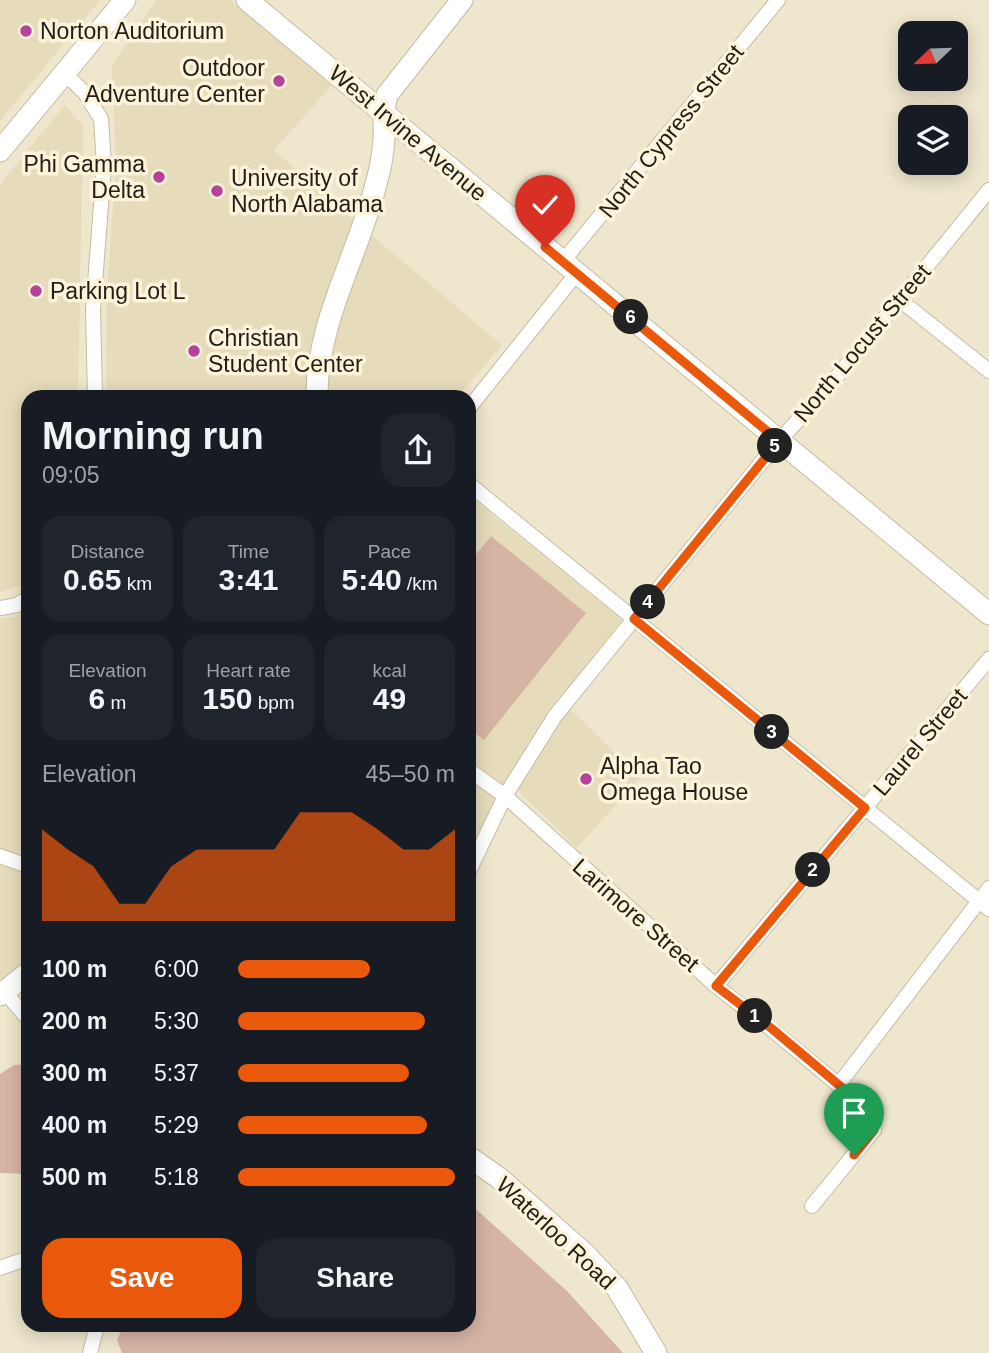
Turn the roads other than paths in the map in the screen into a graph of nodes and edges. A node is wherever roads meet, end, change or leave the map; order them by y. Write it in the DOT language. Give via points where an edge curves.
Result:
graph roads {
  1 [pos="125,0"];
  2 [pos="247,0"];
  3 [pos="462,0"];
  4 [pos="778,0"];
  5 [pos="65,74"];
  6 [pos="383,111"];
  7 [pos="0,151"];
  8 [pos="989,190"];
  9 [pos="570,267"];
  10 [pos="900,300"];
  11 [pos="989,371"];
  12 [pos="95,390"];
  13 [pos="317,390"];
  14 [pos="476,398"];
  15 [pos="779,441"];
  16 [pos="476,490"];
  17 [pos="21,602"];
  18 [pos="0,608"];
  19 [pos="989,614"];
  20 [pos="634,619"];
  21 [pos="989,659"];
  22 [pos="476,775"];
  23 [pos="505,796"];
  24 [pos="865,808"];
  25 [pos="0,856"];
  26 [pos="476,856"];
  27 [pos="21,864"];
  28 [pos="989,888"];
  29 [pos="984,905"];
  30 [pos="21,979"];
  31 [pos="716,986"];
  32 [pos="2,994"];
  33 [pos="21,1012"];
  34 [pos="839,1084"];
  35 [pos="476,1162"];
  36 [pos="812,1206"];
  37 [pos="21,1260"];
  38 [pos="0,1268"];
  39 [pos="95,1332"];
  40 [pos="90,1353"];
  41 [pos="656,1353"];
  1 -- 5 [label="street"];
  2 -- 6 [label="street, West Irvine Avenue"];
  3 -- 6 [label="street" via="387,95"];
  4 -- 9 [label="street, North Cypress Street"];
  5 -- 7 [label="street"];
  5 -- 12 [label="street" via="85,93 101,119 104,165 93,310"];
  6 -- 9 [label="street, West Irvine Avenue"];
  6 -- 13 [label="street" via="378,179 319,360"];
  8 -- 10 [label="street, North Locust Street"];
  9 -- 14 [label="street, North Cypress Street"];
  9 -- 15 [label="street, West Irvine Avenue"];
  10 -- 11 [label="street"];
  10 -- 15 [label="street, North Locust Street"];
  15 -- 19 [label="street, West Irvine Avenue"];
  15 -- 20 [label="street, North Locust Street"];
  16 -- 20 [label="street"];
  17 -- 18 [label="street"];
  20 -- 23 [label="street, North Locust Street" via="555,716"];
  20 -- 24 [label="street"];
  21 -- 24 [label="street, Laurel Street"];
  22 -- 23 [label="street, Larimore Street"];
  23 -- 26 [label="street, North Locust Street"];
  23 -- 31 [label="street, Larimore Street"];
  24 -- 29 [label="street"];
  24 -- 31 [label="street, Laurel Street"];
  25 -- 27 [label="street"];
  28 -- 29 [label="street"];
  29 -- 34 [label="street"];
  30 -- 32 [label="street"];
  31 -- 34 [label="street, Larimore Street"];
  32 -- 33 [label="street"];
  34 -- 36 [label="street, Larimore Street" via="871,1112 874,1130"];
  35 -- 41 [label="street, Waterloo Road" via="584,1253 617,1287"];
  37 -- 38 [label="street"];
  39 -- 40 [label="street"];
}
